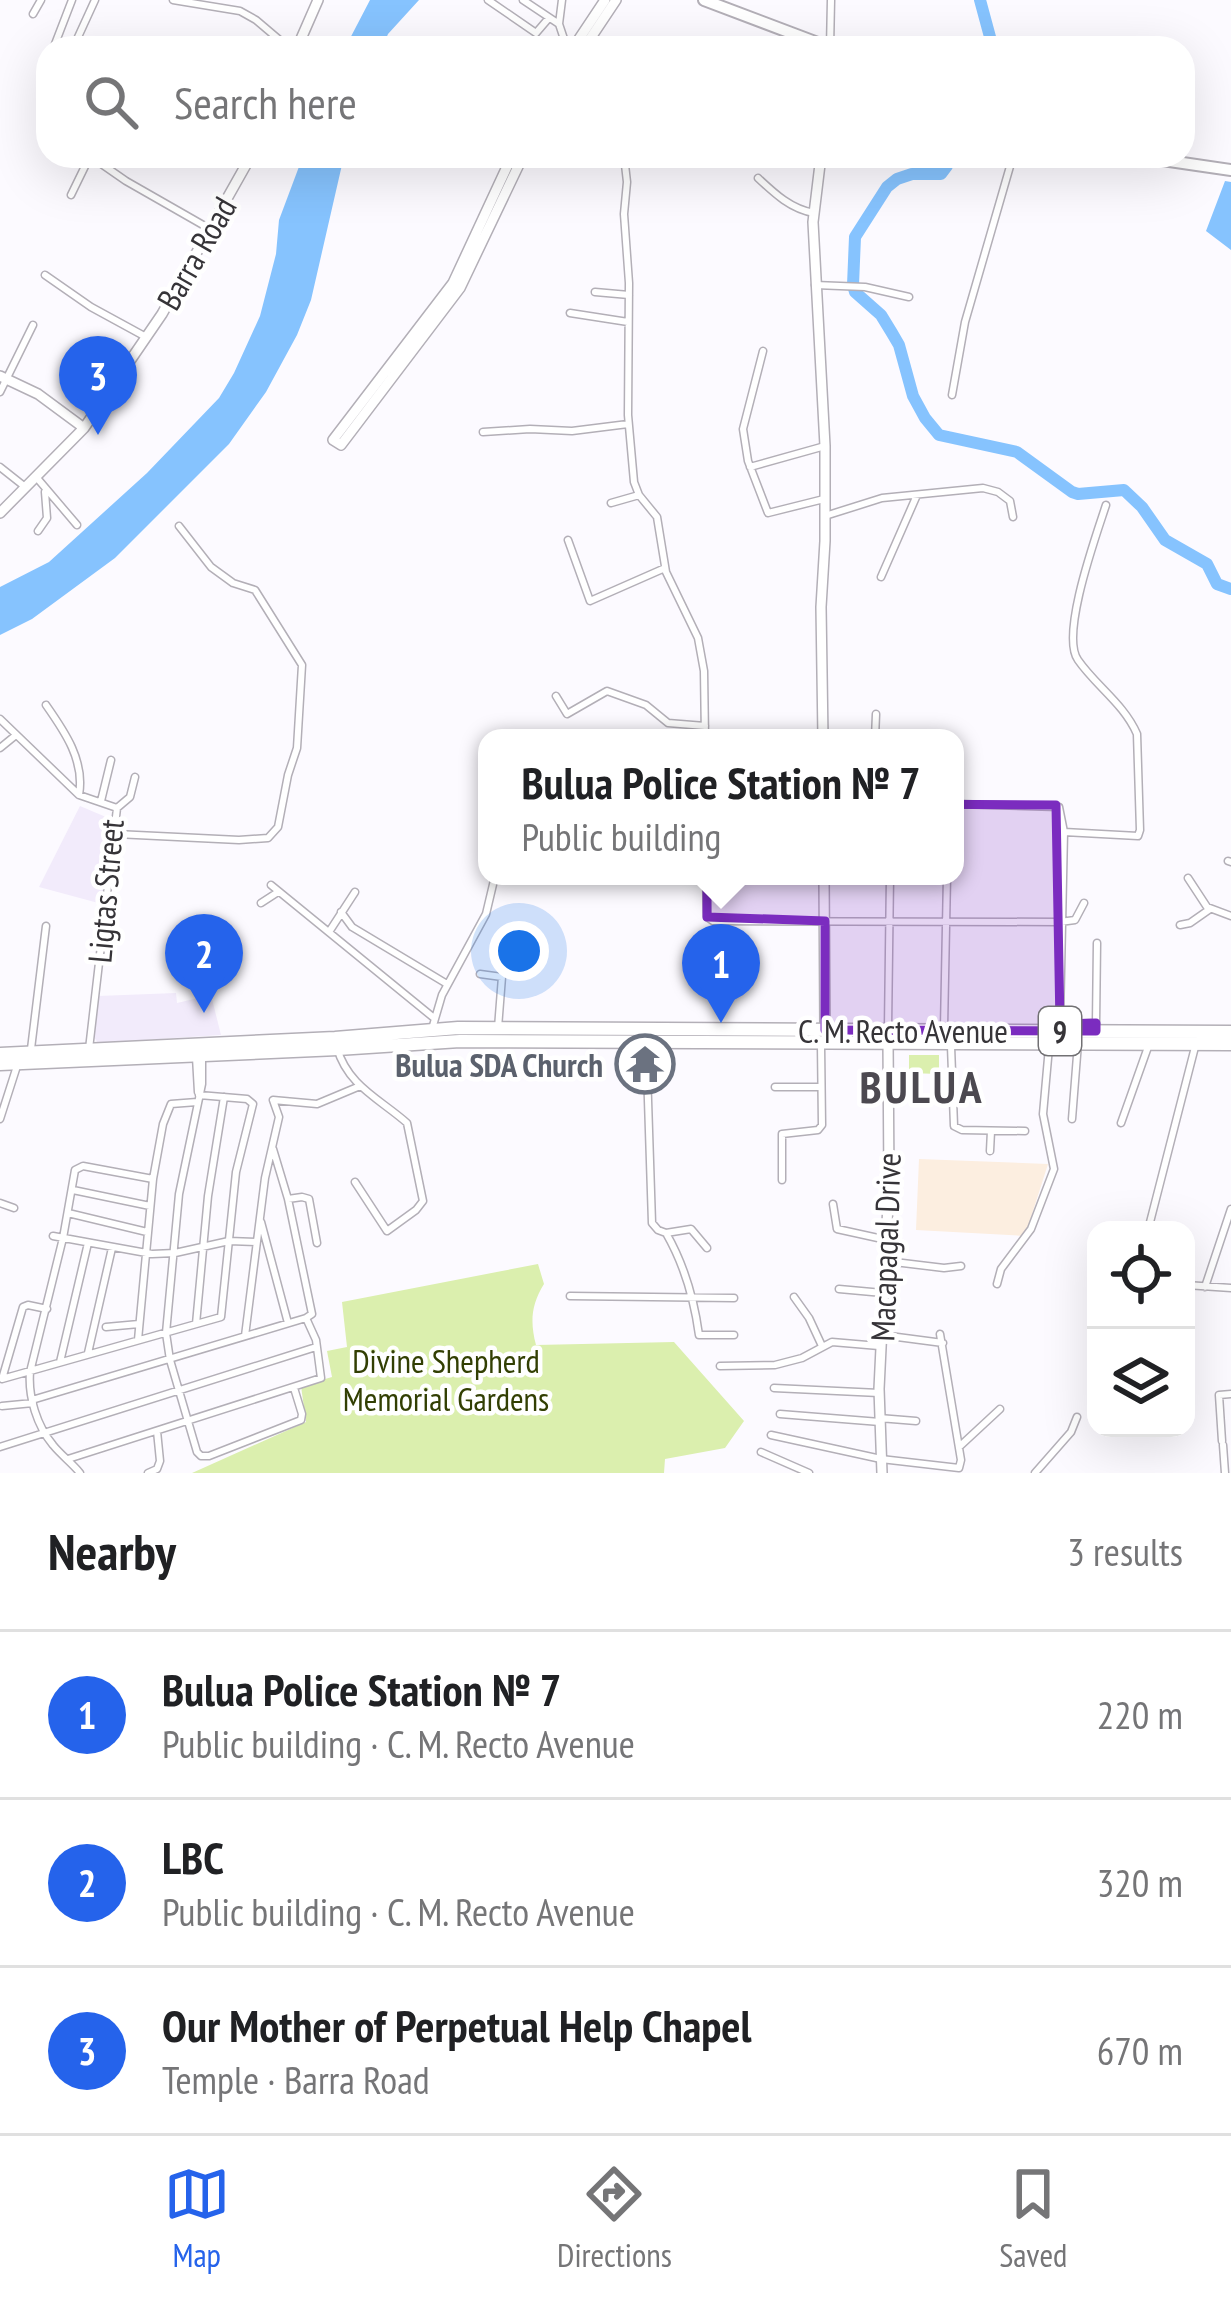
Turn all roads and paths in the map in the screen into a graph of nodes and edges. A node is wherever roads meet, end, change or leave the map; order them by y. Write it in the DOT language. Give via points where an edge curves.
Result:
graph roads {
  1 [pos="40,0"];
  2 [pos="72,0"];
  3 [pos="94,0"];
  4 [pos="173,0"];
  5 [pos="318,0"];
  6 [pos="488,0"];
  7 [pos="523,0"];
  8 [pos="562,0"];
  9 [pos="605,0"];
  10 [pos="616,0"];
  11 [pos="704,0"];
  12 [pos="831,0"];
  13 [pos="33,14"];
  14 [pos="548,19"];
  15 [pos="559,24"];
  16 [pos="58,36"];
  17 [pos="79,36"];
  18 [pos="277,36"];
  19 [pos="299,36"];
  20 [pos="564,36"];
  21 [pos="579,36"];
  22 [pos="592,36"];
  23 [pos="798,36"];
  24 [pos="830,36"];
  25 [pos="1195,166"];
  26 [pos="84,168"];
  27 [pos="112,168"];
  28 [pos="244,168"];
  29 [pos="506,168"];
  30 [pos="518,168"];
  31 [pos="625,168"];
  32 [pos="820,168"];
  33 [pos="1009,168"];
  34 [pos="1231,170"];
  35 [pos="758,178"];
  36 [pos="71,195"];
  37 [pos="814,213"];
  38 [pos="210,230"];
  39 [pos="45,275"];
  40 [pos="815,284"];
  41 [pos="595,292"];
  42 [pos="629,295"];
  43 [pos="909,297"];
  44 [pos="570,314"];
  45 [pos="628,322"];
  46 [pos="33,325"];
  47 [pos="146,337"];
  48 [pos="94,345"];
  49 [pos="763,350"];
  50 [pos="128,364"];
  51 [pos="4,377"];
  52 [pos="0,392"];
  53 [pos="952,395"];
  54 [pos="628,424"];
  55 [pos="84,428"];
  56 [pos="483,432"];
  57 [pos="825,446"];
  58 [pos="0,467"];
  59 [pos="751,467"];
  60 [pos="1002,481"];
  61 [pos="41,483"];
  62 [pos="26,489"];
  63 [pos="998,492"];
  64 [pos="639,495"];
  65 [pos="917,495"];
  66 [pos="824,499"];
  67 [pos="611,502"];
  68 [pos="1106,505"];
  69 [pos="0,513"];
  70 [pos="825,516"];
  71 [pos="1012,517"];
  72 [pos="77,524"];
  73 [pos="179,526"];
  74 [pos="38,531"];
  75 [pos="568,540"];
  76 [pos="665,568"];
  77 [pos="881,577"];
  78 [pos="556,697"];
  79 [pos="46,705"];
  80 [pos="877,714"];
  81 [pos="0,719"];
  82 [pos="705,726"];
  83 [pos="823,729"];
  84 [pos="875,729"];
  85 [pos="16,734"];
  86 [pos="0,748"];
  87 [pos="110,760"];
  88 [pos="135,777"];
  89 [pos="79,795"];
  90 [pos="100,801"];
  91 [pos="964,804"];
  92 [pos="118,808"];
  93 [pos="1064,832"];
  94 [pos="116,834"];
  95 [pos="1188,878"];
  96 [pos="493,885"];
  97 [pos="706,885"];
  98 [pos="824,885"];
  99 [pos="890,885"];
  100 [pos="947,885"];
  101 [pos="356,892"];
  102 [pos="261,904"];
  103 [pos="1084,904"];
  104 [pos="1210,909"];
  105 [pos="341,912"];
  106 [pos="1231,916"];
  107 [pos="890,920"];
  108 [pos="825,921"];
  109 [pos="947,922"];
  110 [pos="1060,922"];
  111 [pos="1180,925"];
  112 [pos="46,926"];
  113 [pos="328,932"];
  114 [pos="1096,943"];
  115 [pos="503,964"];
  116 [pos="480,974"];
  117 [pos="502,977"];
  118 [pos="447,984"];
  119 [pos="433,1023"];
  120 [pos="499,1028"];
  121 [pos="1096,1032"];
  122 [pos="1231,1032"];
  123 [pos="646,1035"];
  124 [pos="823,1036"];
  125 [pos="888,1036"];
  126 [pos="947,1036"];
  127 [pos="1044,1039"];
  128 [pos="1078,1043"];
  129 [pos="1149,1043"];
  130 [pos="1196,1043"];
  131 [pos="336,1044"];
  132 [pos="1231,1044"];
  133 [pos="30,1053"];
  134 [pos="0,1054"];
  135 [pos="89,1055"];
  136 [pos="199,1056"];
  137 [pos="0,1064"];
  138 [pos="18,1064"];
  139 [pos="360,1086"];
  140 [pos="775,1087"];
  141 [pos="821,1087"];
  142 [pos="224,1097"];
  143 [pos="198,1099"];
  144 [pos="0,1119"];
  145 [pos="1072,1119"];
  146 [pos="1121,1123"];
  147 [pos="991,1131"];
  148 [pos="1025,1131"];
  149 [pos="273,1149"];
  150 [pos="990,1150"];
  151 [pos="153,1179"];
  152 [pos="782,1180"];
  153 [pos="355,1182"];
  154 [pos="74,1190"];
  155 [pos="288,1199"];
  156 [pos="0,1203"];
  157 [pos="833,1204"];
  158 [pos="150,1206"];
  159 [pos="14,1208"];
  160 [pos="1231,1209"];
  161 [pos="68,1214"];
  162 [pos="260,1217"];
  163 [pos="1150,1221"];
  164 [pos="147,1232"];
  165 [pos="666,1233"];
  166 [pos="53,1235"];
  167 [pos="64,1238"];
  168 [pos="887,1240"];
  169 [pos="229,1241"];
  170 [pos="257,1242"];
  171 [pos="88,1243"];
  172 [pos="317,1244"];
  173 [pos="202,1246"];
  174 [pos="112,1248"];
  175 [pos="707,1248"];
  176 [pos="175,1253"];
  177 [pos="145,1254"];
  178 [pos="886,1261"];
  179 [pos="961,1266"];
  180 [pos="997,1284"];
  181 [pos="1195,1286"];
  182 [pos="1204,1286"];
  183 [pos="1231,1288"];
  184 [pos="839,1289"];
  185 [pos="884,1293"];
  186 [pos="570,1295"];
  187 [pos="794,1297"];
  188 [pos="693,1298"];
  189 [pos="734,1298"];
  190 [pos="47,1309"];
  191 [pos="306,1318"];
  192 [pos="288,1323"];
  193 [pos="139,1324"];
  194 [pos="196,1324"];
  195 [pos="106,1327"];
  196 [pos="166,1333"];
  197 [pos="734,1335"];
  198 [pos="245,1336"];
  199 [pos="138,1340"];
  200 [pos="882,1341"];
  201 [pos="822,1346"];
  202 [pos="316,1347"];
  203 [pos="88,1353"];
  204 [pos="170,1360"];
  205 [pos="60,1362"];
  206 [pos="720,1366"];
  207 [pos="30,1372"];
  208 [pos="1,1379"];
  209 [pos="294,1388"];
  210 [pos="774,1388"];
  211 [pos="178,1390"];
  212 [pos="879,1393"];
  213 [pos="1231,1394"];
  214 [pos="32,1402"];
  215 [pos="2,1406"];
  216 [pos="1000,1409"];
  217 [pos="780,1414"];
  218 [pos="1076,1418"];
  219 [pos="880,1420"];
  220 [pos="188,1421"];
  221 [pos="916,1421"];
  222 [pos="157,1431"];
  223 [pos="45,1433"];
  224 [pos="771,1435"];
  225 [pos="0,1447"];
  226 [pos="959,1447"];
  227 [pos="760,1452"];
  228 [pos="68,1459"];
  229 [pos="881,1459"];
  230 [pos="80,1473"];
  231 [pos="148,1473"];
  232 [pos="809,1473"];
  233 [pos="882,1473"];
  234 [pos="1035,1473"];
  235 [pos="1225,1473"];
  1 -- 13 [label="street"];
  2 -- 16 [label="street"];
  3 -- 17 [label="street"];
  4 -- 18 [label="street" via="240,11"];
  5 -- 19 [label="street"];
  6 -- 14 [label="street" via="536,33"];
  7 -- 14 [label="street"];
  8 -- 15 [label="street"];
  9 -- 21 [label="street"];
  10 -- 22 [label="street"];
  11 -- 23 [label="main road"];
  12 -- 24 [label="street"];
  14 -- 15 [label="street"];
  15 -- 20 [label="street"];
  25 -- 34 [label="main road"];
  26 -- 36 [label="street"];
  27 -- 38 [label="street"];
  28 -- 38 [label="street, Barra Road"];
  29 -- 30 [label="street" via="453,283 337,443 460,288"];
  31 -- 42 [label="street"];
  32 -- 37 [label="street"];
  33 -- 53 [label="street" via="964,322"];
  35 -- 37 [label="street"];
  37 -- 40 [label="street"];
  38 -- 47 [label="street, Barra Road"];
  39 -- 47 [label="street"];
  40 -- 43 [label="street"];
  40 -- 57 [label="street"];
  41 -- 42 [label="street"];
  42 -- 45 [label="street"];
  44 -- 45 [label="street"];
  45 -- 54 [label="street"];
  46 -- 51 [label="street"];
  47 -- 50 [label="street, Barra Road"];
  48 -- 50 [label="street"];
  49 -- 59 [label="street" via="743,429"];
  50 -- 55 [label="street, Barra Road"];
  51 -- 52 [label="street"];
  51 -- 55 [label="street"];
  54 -- 56 [label="street"];
  54 -- 64 [label="street"];
  55 -- 61 [label="street, Barra Road"];
  57 -- 59 [label="street"];
  57 -- 66 [label="street"];
  58 -- 62 [label="street"];
  59 -- 66 [label="street" via="768,513"];
  60 -- 63 [label="street"];
  61 -- 62 [label="street, Barra Road"];
  61 -- 72 [label="street"];
  61 -- 74 [label="street" via="47,518"];
  62 -- 69 [label="street, Barra Road"];
  63 -- 65 [label="street"];
  63 -- 71 [label="street" via="1010,501"];
  64 -- 67 [label="street"];
  64 -- 76 [label="street" via="657,517"];
  65 -- 70 [label="street"];
  65 -- 77 [label="street"];
  66 -- 70 [label="street"];
  68 -- 93 [label="street" via="1072,646 1137,734 1140,830"];
  70 -- 83 [label="street"];
  73 -- 94 [label="street" via="211,567 255,590 302,665 297,748 278,827 268,838"];
  75 -- 76 [label="street" via="590,601"];
  76 -- 82 [label="street" via="698,638"];
  78 -- 82 [label="street" via="567,714 616,692 668,723"];
  79 -- 89 [label="street" via="79,763"];
  80 -- 84 [label="street"];
  81 -- 85 [label="street, Ligtas Street"];
  85 -- 86 [label="street"];
  85 -- 89 [label="street, Ligtas Street"];
  87 -- 90 [label="street"];
  88 -- 92 [label="street"];
  89 -- 90 [label="street, Ligtas Street"];
  90 -- 92 [label="street, Ligtas Street"];
  91 -- 93 [label="street" via="1057,806"];
  92 -- 94 [label="street, Ligtas Street"];
  93 -- 110 [label="street"];
  94 -- 135 [label="street, Ligtas Street"];
  95 -- 104 [label="street"];
  96 -- 118 [label="street"];
  97 -- 108 [label="street" via="713,921"];
  98 -- 108 [label="street"];
  99 -- 107 [label="street, Macapagal Drive"];
  100 -- 109 [label="street"];
  101 -- 105 [label="street"];
  102 -- 113 [label="street" via="274,888"];
  103 -- 110 [label="street" via="1075,920"];
  104 -- 106 [label="street"];
  104 -- 111 [label="street"];
  105 -- 113 [label="street"];
  105 -- 118 [label="street" via="352,927"];
  107 -- 108 [label="street"];
  107 -- 109 [label="street"];
  107 -- 125 [label="street, Macapagal Drive"];
  108 -- 124 [label="street"];
  109 -- 110 [label="street"];
  109 -- 126 [label="street"];
  110 -- 121 [label="street" via="1060,1018"];
  112 -- 133 [label="street"];
  113 -- 119 [label="street"];
  114 -- 121 [label="street"];
  115 -- 117 [label="street"];
  116 -- 117 [label="street"];
  117 -- 120 [label="street"];
  118 -- 119 [label="street"];
  119 -- 120 [label="highway, C. M. Recto Avenue / 9"];
  119 -- 131 [label="highway, C. M. Recto Avenue / 9"];
  120 -- 123 [label="highway, C. M. Recto Avenue / 9"];
  121 -- 122 [label="highway, C. M. Recto Avenue / 9"];
  121 -- 127 [label="highway, C. M. Recto Avenue / 9"];
  121 -- 128 [label="highway, C. M. Recto Avenue / 9"];
  121 -- 129 [label="highway, C. M. Recto Avenue / 9"];
  123 -- 124 [label="highway, C. M. Recto Avenue / 9"];
  123 -- 131 [label="highway, C. M. Recto Avenue / 9"];
  123 -- 165 [label="street" via="651,1218"];
  124 -- 125 [label="highway, C. M. Recto Avenue / 9"];
  124 -- 141 [label="street"];
  125 -- 126 [label="highway, C. M. Recto Avenue / 9"];
  125 -- 168 [label="street, Macapagal Drive"];
  126 -- 127 [label="highway, C. M. Recto Avenue / 9"];
  126 -- 147 [label="street" via="954,1126"];
  127 -- 128 [label="highway, C. M. Recto Avenue / 9"];
  127 -- 180 [label="street" via="1043,1114 1054,1169 1031,1229"];
  128 -- 145 [label="street"];
  129 -- 130 [label="highway, C. M. Recto Avenue / 9"];
  129 -- 146 [label="street"];
  130 -- 132 [label="highway, C. M. Recto Avenue / 9"];
  130 -- 163 [label="street"];
  131 -- 135 [label="highway, C. M. Recto Avenue / 9"];
  131 -- 136 [label="highway, C. M. Recto Avenue / 9"];
  131 -- 139 [label="street"];
  133 -- 134 [label="highway, C. M. Recto Avenue / 9"];
  133 -- 135 [label="highway, C. M. Recto Avenue / 9"];
  135 -- 136 [label="highway, C. M. Recto Avenue / 9"];
  135 -- 138 [label="highway, C. M. Recto Avenue / 9"];
  136 -- 143 [label="street"];
  137 -- 138 [label="highway, C. M. Recto Avenue / 9"];
  138 -- 144 [label="street"];
  139 -- 149 [label="street" via="317,1104 273,1100"];
  139 -- 153 [label="street" via="406,1123 423,1201 387,1231"];
  140 -- 141 [label="street"];
  141 -- 152 [label="street" via="821,1128 782,1134"];
  142 -- 143 [label="street"];
  142 -- 169 [label="street" via="253,1104"];
  142 -- 173 [label="street"];
  143 -- 151 [label="street" via="168,1108"];
  143 -- 176 [label="street"];
  147 -- 148 [label="street"];
  147 -- 150 [label="street"];
  149 -- 155 [label="street"];
  149 -- 162 [label="street"];
  151 -- 154 [label="street" via="79,1166"];
  151 -- 158 [label="street"];
  154 -- 158 [label="street"];
  154 -- 161 [label="street"];
  155 -- 172 [label="street" via="309,1199"];
  155 -- 191 [label="street" via="313,1310"];
  156 -- 159 [label="street"];
  157 -- 168 [label="street" via="837,1229"];
  158 -- 164 [label="street"];
  160 -- 182 [label="street"];
  161 -- 164 [label="street"];
  161 -- 167 [label="street"];
  162 -- 170 [label="street"];
  162 -- 192 [label="street"];
  164 -- 177 [label="street"];
  165 -- 175 [label="street" via="691,1229"];
  165 -- 188 [label="street"];
  166 -- 167 [label="street"];
  167 -- 171 [label="street"];
  167 -- 190 [label="street"];
  168 -- 178 [label="street, Macapagal Drive"];
  169 -- 170 [label="street"];
  169 -- 173 [label="street"];
  169 -- 194 [label="street" via="221,1317"];
  170 -- 198 [label="street"];
  171 -- 174 [label="street"];
  171 -- 205 [label="street"];
  173 -- 176 [label="street"];
  173 -- 194 [label="street"];
  174 -- 177 [label="street"];
  174 -- 203 [label="street"];
  176 -- 177 [label="street"];
  176 -- 196 [label="street"];
  177 -- 193 [label="street"];
  178 -- 179 [label="street"];
  178 -- 185 [label="street, Macapagal Drive"];
  181 -- 182 [label="street"];
  182 -- 183 [label="street"];
  184 -- 185 [label="street"];
  185 -- 200 [label="street, Macapagal Drive"];
  186 -- 188 [label="street"];
  187 -- 201 [label="street"];
  188 -- 189 [label="street"];
  188 -- 197 [label="street" via="699,1335"];
  190 -- 207 [label="street"];
  190 -- 208 [label="street" via="23,1307"];
  191 -- 192 [label="street"];
  191 -- 202 [label="street"];
  192 -- 198 [label="street"];
  193 -- 195 [label="street"];
  193 -- 199 [label="street"];
  194 -- 196 [label="street"];
  196 -- 199 [label="street"];
  196 -- 204 [label="street"];
  198 -- 204 [label="street"];
  199 -- 203 [label="street"];
  200 -- 201 [label="street"];
  200 -- 212 [label="street, Macapagal Drive"];
  200 -- 226 [label="street" via="941,1339"];
  201 -- 206 [label="street" via="769,1366"];
  202 -- 209 [label="street" via="321,1378"];
  202 -- 211 [label="street"];
  203 -- 205 [label="street"];
  204 -- 211 [label="street"];
  204 -- 214 [label="street"];
  205 -- 207 [label="street"];
  207 -- 208 [label="street"];
  207 -- 214 [label="street"];
  209 -- 220 [label="street"];
  209 -- 220 [label="street" via="301,1420 209,1456 197,1452"];
  210 -- 212 [label="street"];
  211 -- 220 [label="street"];
  211 -- 223 [label="street"];
  212 -- 219 [label="street, Macapagal Drive"];
  213 -- 235 [label="street" via="1219,1395"];
  214 -- 215 [label="street"];
  214 -- 223 [label="street"];
  216 -- 226 [label="street"];
  217 -- 219 [label="street"];
  218 -- 234 [label="street"];
  219 -- 221 [label="street"];
  219 -- 229 [label="street, Macapagal Drive"];
  220 -- 222 [label="street"];
  222 -- 228 [label="street"];
  222 -- 231 [label="street" via="160,1461"];
  223 -- 225 [label="street"];
  223 -- 228 [label="street"];
  224 -- 229 [label="street"];
  226 -- 229 [label="street" via="959,1468"];
  227 -- 232 [label="street"];
  228 -- 230 [label="street"];
  229 -- 233 [label="street, Macapagal Drive"];
}
